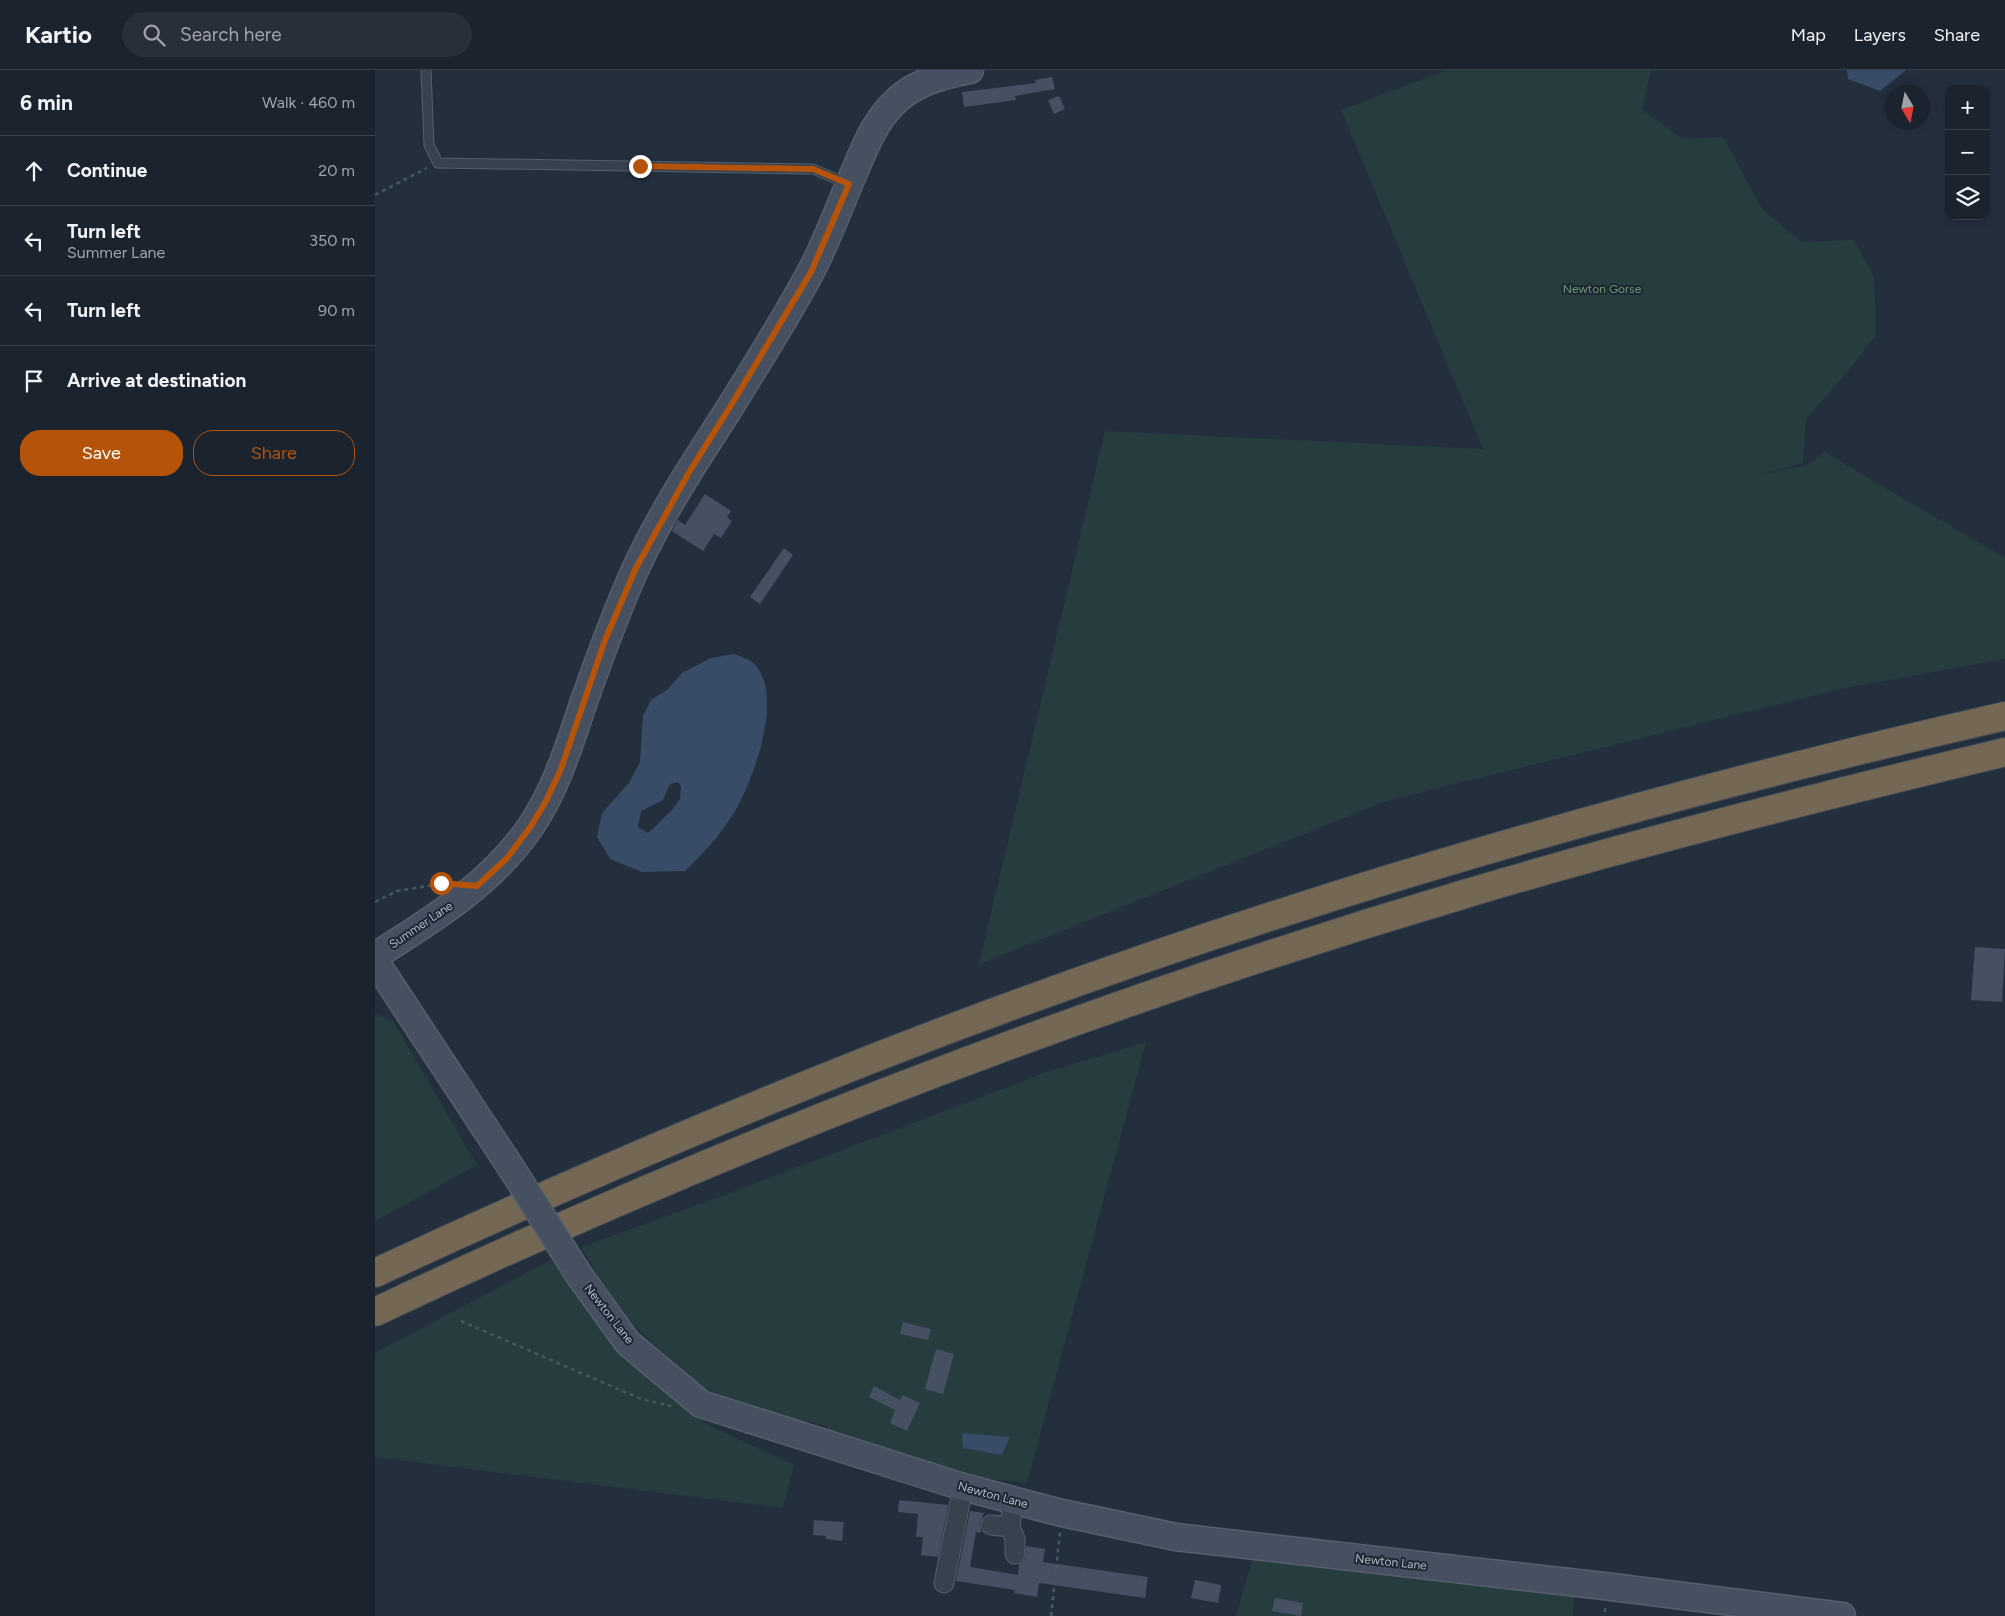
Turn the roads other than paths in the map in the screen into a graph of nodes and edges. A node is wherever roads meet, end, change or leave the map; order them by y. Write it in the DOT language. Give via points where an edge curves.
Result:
graph roads {
  1 [pos="426,70"];
  2 [pos="970,70"];
  3 [pos="849,184"];
  4 [pos="2005,716"];
  5 [pos="2005,752"];
  6 [pos="375,956"];
  7 [pos="375,961"];
  8 [pos="375,1273"];
  9 [pos="375,1312"];
  10 [pos="963,1487"];
  11 [pos="1013,1500"];
  12 [pos="991,1525"];
  13 [pos="1010,1527"];
  14 [pos="1015,1554"];
  15 [pos="944,1583"];
  16 [pos="1842,1616"];
  1 -- 3 [label="lane" via="429,145 438,163 813,169"];
  2 -- 3 [label="street, Summer Lane" via="933,79 895,101 868,139"];
  3 -- 6 [label="street, Summer Lane" via="811,272 683,481 636,568 605,640 561,769 531,826 507,858 477,886"];
  4 -- 8 [label="highway" via="1789,767 1572,825 1159,954 979,1018 743,1111 613,1165"];
  5 -- 9 [label="highway" via="1798,801 1584,859 1465,893 1173,987 885,1091 497,1254"];
  7 -- 10 [label="street, Newton Lane, bridge" via="579,1275 628,1343 701,1404"];
  10 -- 11 [label="street, Newton Lane"];
  10 -- 15 [label="street"];
  11 -- 13 [label="street"];
  11 -- 16 [label="street, Newton Lane" via="1176,1538"];
  12 -- 13 [label="street"];
  13 -- 14 [label="street" via="1015,1539"];
}
